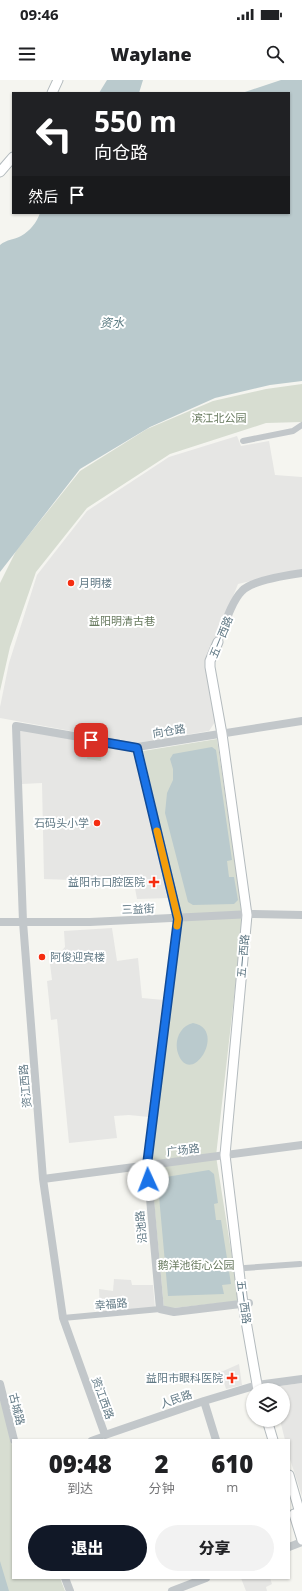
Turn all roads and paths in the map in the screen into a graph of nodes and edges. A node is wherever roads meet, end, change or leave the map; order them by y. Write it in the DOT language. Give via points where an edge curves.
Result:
graph roads {
  1 [pos="58,80"];
  2 [pos="52,92"];
  3 [pos="12,158"];
  4 [pos="0,172"];
  5 [pos="302,425"];
  6 [pos="243,441"];
  7 [pos="302,573"];
  8 [pos="218,642"];
  9 [pos="302,721"];
  10 [pos="16,726"];
  11 [pos="224,733"];
  12 [pos="137,748"];
  13 [pos="249,915"];
  14 [pos="302,915"];
  15 [pos="178,919"];
  16 [pos="0,922"];
  17 [pos="23,922"];
  18 [pos="302,1145"];
  19 [pos="228,1155"];
  20 [pos="147,1165"];
  21 [pos="43,1179"];
  22 [pos="300,1264"];
  23 [pos="245,1268"];
  24 [pos="246,1303"];
  25 [pos="160,1309"];
  26 [pos="63,1318"];
  27 [pos="302,1379"];
  28 [pos="260,1383"];
  29 [pos="282,1383"];
  30 [pos="0,1384"];
  31 [pos="246,1391"];
  32 [pos="204,1402"];
  33 [pos="269,1427"];
  34 [pos="275,1427"];
  35 [pos="105,1435"];
  36 [pos="14,1439"];
  37 [pos="94,1439"];
  38 [pos="216,1439"];
  39 [pos="273,1439"];
  40 [pos="279,1439"];
  41 [pos="290,1478"];
  42 [pos="290,1499"];
  43 [pos="302,1520"];
  44 [pos="302,1541"];
  45 [pos="290,1547"];
  46 [pos="65,1579"];
  47 [pos="203,1579"];
  48 [pos="70,1591"];
  49 [pos="172,1591"];
  1 -- 2 [label="main road"];
  3 -- 4 [label="main road"];
  5 -- 6 [label="street" via="294,431"];
  7 -- 8 [label="street, 五一西路" via="262,582 243,590"];
  8 -- 11 [label="main road, 五一西路" via="210,667"];
  9 -- 11 [label="street, 向仓路"];
  10 -- 12 [label="street, 向仓路"];
  10 -- 17 [label="street, 资江西路"];
  11 -- 12 [label="street, 向仓路"];
  11 -- 13 [label="main road, 五一西路"];
  12 -- 15 [label="street, 沿池路"];
  13 -- 14 [label="street, 三益街"];
  13 -- 15 [label="street, 三益街"];
  13 -- 19 [label="main road, 五一西路"];
  15 -- 17 [label="street, 三益街"];
  15 -- 20 [label="street, 沿池路"];
  16 -- 17 [label="street"];
  17 -- 21 [label="street, 资江西路"];
  18 -- 19 [label="street, 广场路"];
  19 -- 20 [label="street, 广场路"];
  19 -- 23 [label="main road"];
  19 -- 24 [label="main road, 五一西路"];
  20 -- 21 [label="street, 广场路"];
  20 -- 25 [label="street, 沿池路"];
  21 -- 26 [label="street, 资江西路"];
  22 -- 23 [label="street"];
  23 -- 24 [label="main road"];
  24 -- 25 [label="street" via="174,1312"];
  24 -- 28 [label="main road, 五一西路"];
  25 -- 26 [label="street, 幸福路"];
  26 -- 35 [label="street, 资江西路"];
  27 -- 29 [label="street, 人民路"];
  30 -- 36 [label="street, 古城路"];
  31 -- 32 [label="street, 人民路"];
  32 -- 35 [label="street, 人民路"];
  32 -- 38 [label="street"];
  33 -- 39 [label="main road"];
  34 -- 40 [label="main road"];
  35 -- 37 [label="street"];
  41 -- 43 [label="main road"];
  42 -- 44 [label="main road"];
  44 -- 45 [label="street"];
  46 -- 48 [label="street"];
  47 -- 49 [label="street"];
}
